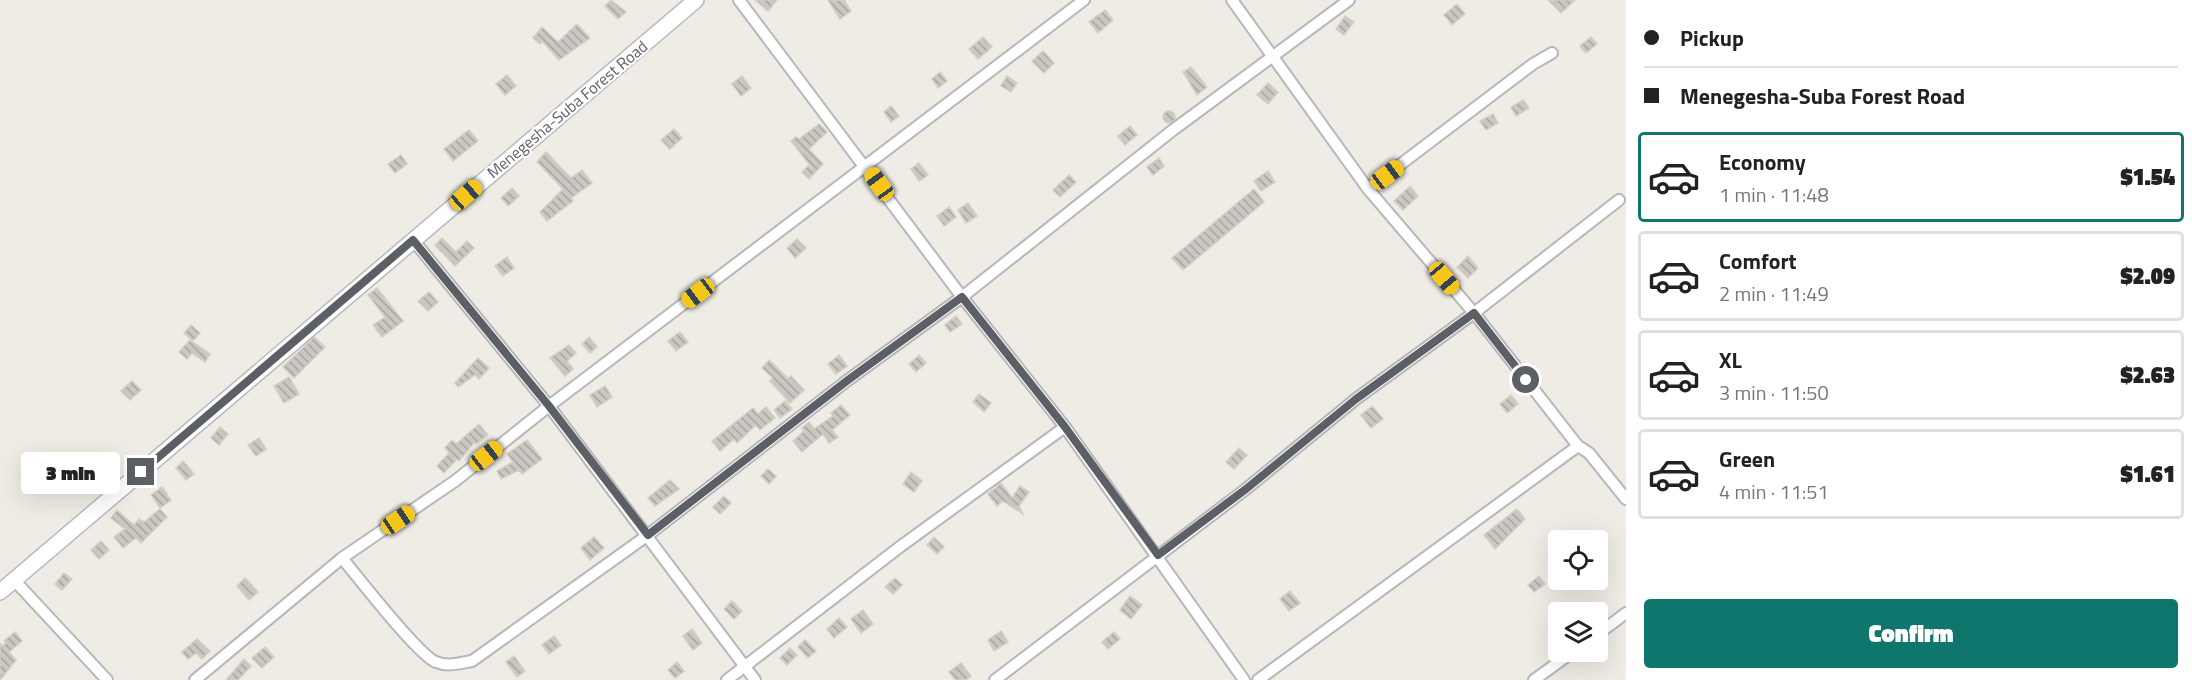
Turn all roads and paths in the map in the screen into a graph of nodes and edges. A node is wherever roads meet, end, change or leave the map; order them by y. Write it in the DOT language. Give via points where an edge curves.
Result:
graph roads {
  1 [pos="696,0"];
  2 [pos="739,0"];
  3 [pos="1084,0"];
  4 [pos="1232,0"];
  5 [pos="1349,0"];
  6 [pos="1552,53"];
  7 [pos="1274,58"];
  8 [pos="865,165"];
  9 [pos="1368,189"];
  10 [pos="1619,200"];
  11 [pos="413,240"];
  12 [pos="962,297"];
  13 [pos="1474,313"];
  14 [pos="549,406"];
  15 [pos="1065,427"];
  16 [pos="1578,446"];
  17 [pos="1626,500"];
  18 [pos="648,535"];
  19 [pos="1158,555"];
  20 [pos="342,558"];
  21 [pos="14,580"];
  22 [pos="0,591"];
  23 [pos="1626,613"];
  24 [pos="1608,626"];
  25 [pos="1559,662"];
  26 [pos="745,667"];
  27 [pos="107,680"];
  28 [pos="195,680"];
  29 [pos="727,680"];
  30 [pos="755,680"];
  31 [pos="995,680"];
  32 [pos="1244,680"];
  33 [pos="1258,680"];
  34 [pos="1534,680"];
  1 -- 11 [label="street, Menegesha-Suba Forest Road"];
  2 -- 8 [label="street"];
  3 -- 8 [label="street"];
  4 -- 7 [label="street"];
  5 -- 7 [label="street"];
  6 -- 9 [label="street"];
  7 -- 9 [label="street"];
  7 -- 12 [label="street" via="1173,130"];
  8 -- 12 [label="street"];
  8 -- 14 [label="street"];
  9 -- 13 [label="street"];
  10 -- 13 [label="street"];
  11 -- 14 [label="street"];
  11 -- 21 [label="street, Menegesha-Suba Forest Road"];
  12 -- 15 [label="street"];
  12 -- 18 [label="street"];
  13 -- 16 [label="street"];
  13 -- 19 [label="street" via="1356,399"];
  14 -- 18 [label="street"];
  14 -- 20 [label="street" via="455,481"];
  15 -- 19 [label="street"];
  15 -- 26 [label="street" via="901,546"];
  16 -- 17 [label="street"];
  16 -- 33 [label="street"];
  18 -- 20 [label="street" via="472,661 448,665 434,661"];
  18 -- 26 [label="street"];
  19 -- 31 [label="street"];
  19 -- 32 [label="street"];
  20 -- 28 [label="street"];
  21 -- 22 [label="street, Menegesha-Suba Forest Road"];
  21 -- 27 [label="street"];
  23 -- 24 [label="street"];
  25 -- 34 [label="street"];
  26 -- 29 [label="street"];
  26 -- 30 [label="street"];
}
